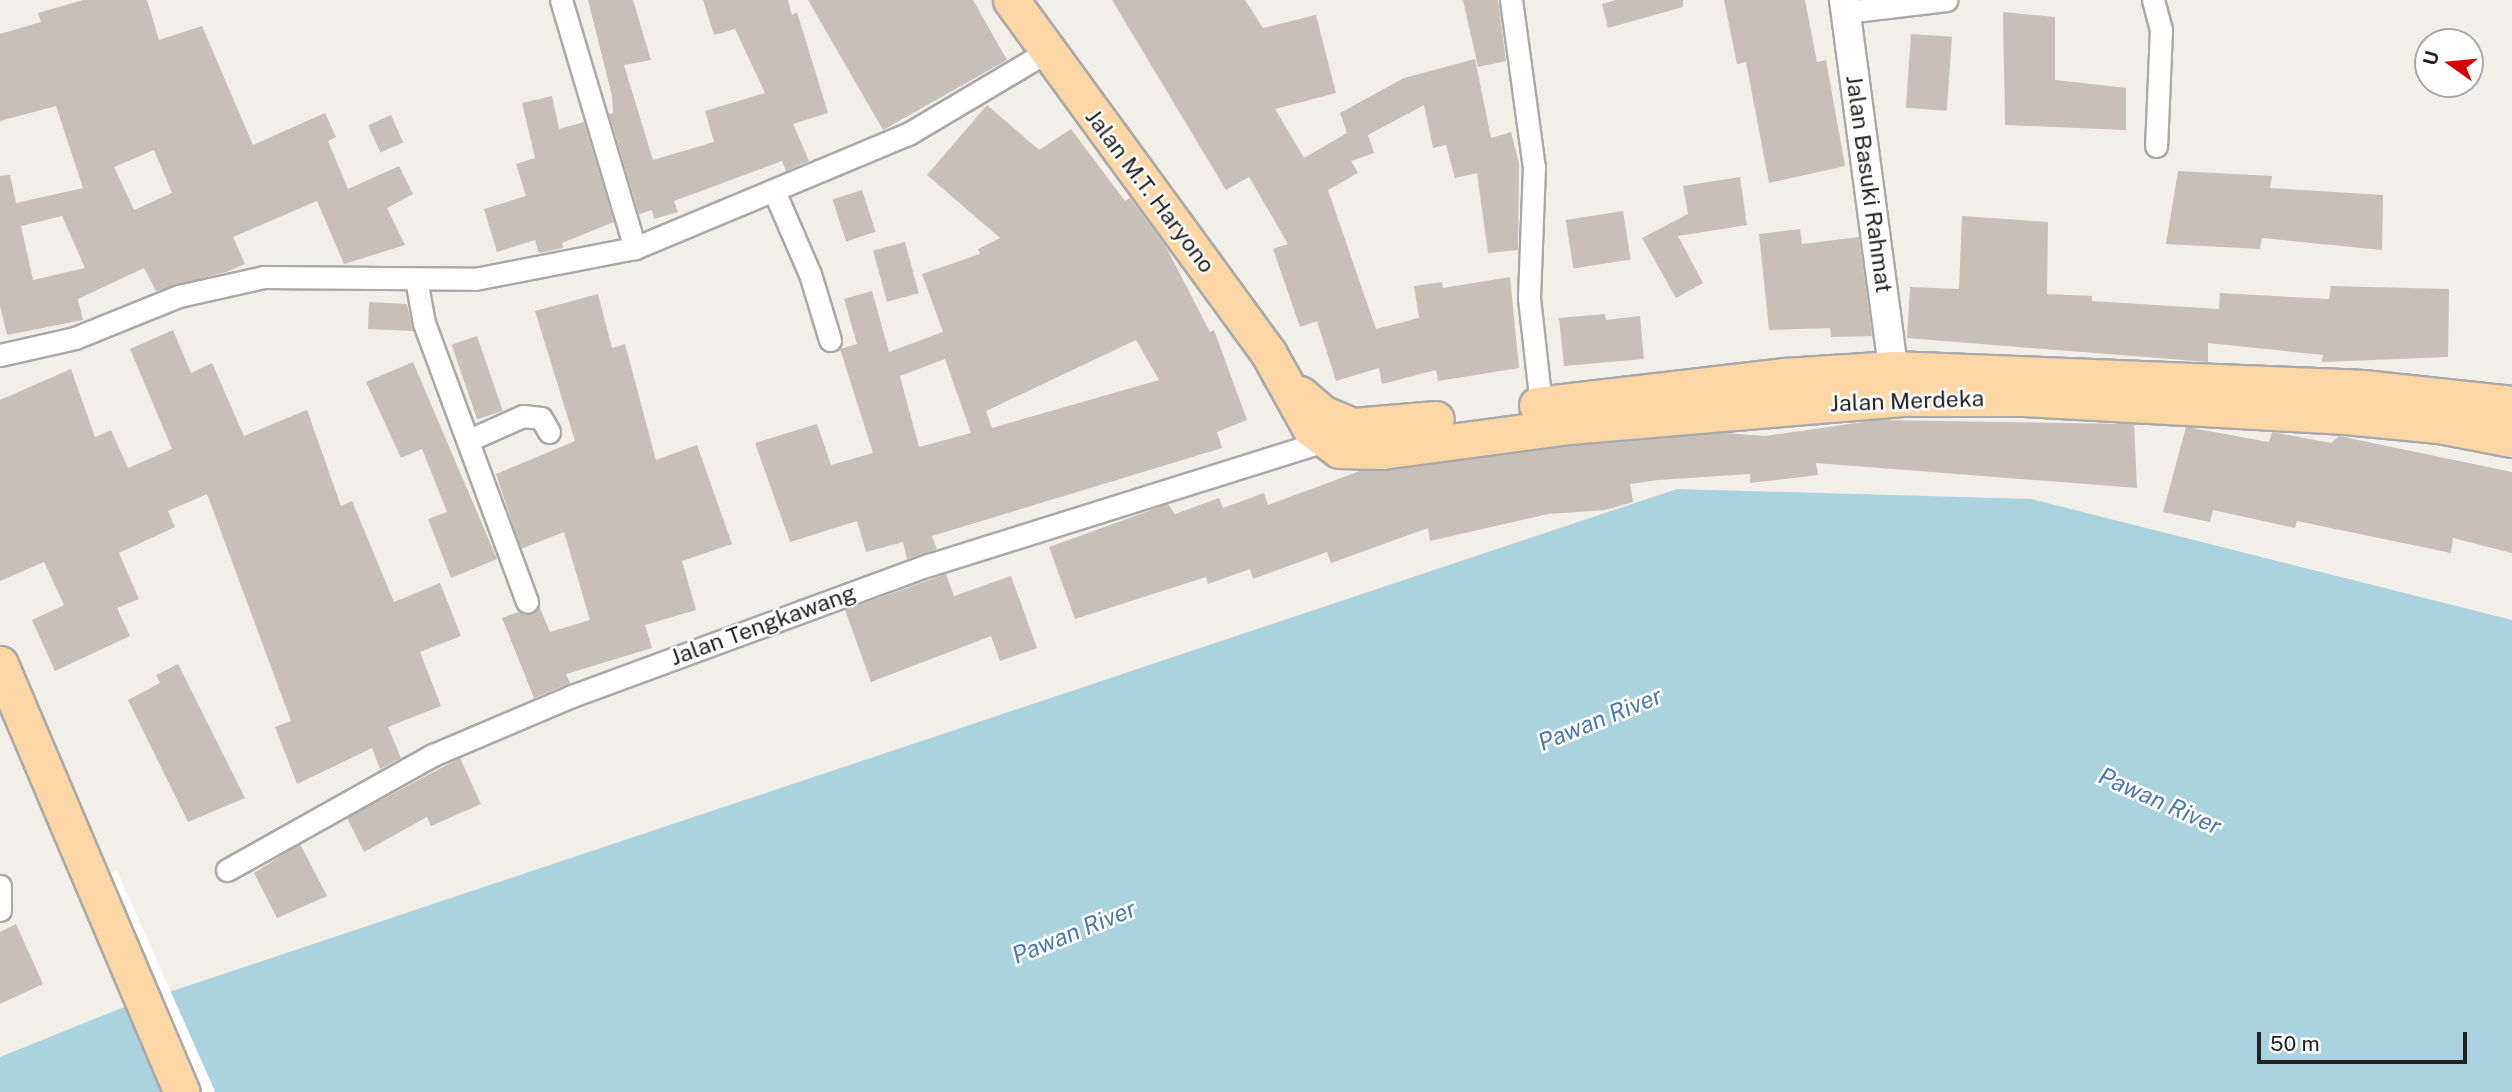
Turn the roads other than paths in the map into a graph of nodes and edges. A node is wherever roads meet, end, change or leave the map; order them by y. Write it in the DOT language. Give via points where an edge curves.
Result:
graph roads {
  1 [pos="561,0"];
  2 [pos="1011,0"];
  3 [pos="1511,0"];
  4 [pos="1946,0"];
  5 [pos="2153,0"];
  6 [pos="1845,6"];
  7 [pos="1046,52"];
  8 [pos="2156,146"];
  9 [pos="774,191"];
  10 [pos="635,248"];
  11 [pos="415,279"];
  12 [pos="830,340"];
  13 [pos="0,355"];
  14 [pos="1893,369"];
  15 [pos="2208,394"];
  16 [pos="2512,404"];
  17 [pos="1541,405"];
  18 [pos="1318,428"];
  19 [pos="548,432"];
  20 [pos="2512,439"];
  21 [pos="469,440"];
  22 [pos="527,602"];
  23 [pos="0,664"];
  24 [pos="9,714"];
  25 [pos="227,870"];
  26 [pos="0,886"];
  27 [pos="0,910"];
  28 [pos="182,1092"];
  1 -- 10 [label="street"];
  2 -- 7 [label="main road, Jalan M.T. Haryono"];
  3 -- 17 [label="street" via="1534,167 1529,298"];
  4 -- 6 [label="street"];
  5 -- 8 [label="street" via="2161,29"];
  6 -- 14 [label="street, Jalan Basuki Rahmat"];
  7 -- 9 [label="street" via="908,134"];
  7 -- 18 [label="main road, Jalan M.T. Haryono"];
  9 -- 10 [label="street"];
  9 -- 12 [label="street" via="810,274"];
  10 -- 11 [label="street" via="523,273"];
  11 -- 13 [label="street" via="264,277 179,296 75,338"];
  11 -- 21 [label="street" via="424,323"];
  14 -- 15 [label="main road, Jalan Merdeka"];
  14 -- 17 [label="main road, Jalan Merdeka" via="1785,376"];
  15 -- 16 [label="main road, Jalan Merdeka" via="2457,395"];
  15 -- 18 [label="main road, Jalan Merdeka" via="1900,398 1569,426 1382,451 1349,452"];
  15 -- 20 [label="main road, Jalan Merdeka"];
  17 -- 18 [label="main road, Jalan Merdeka"];
  18 -- 25 [label="street, Jalan Tengkawang" via="572,696 433,755"];
  19 -- 21 [label="street" via="541,418 523,416"];
  21 -- 22 [label="street"];
  23 -- 24 [label="main road"];
  24 -- 28 [label="main road" via="80,858"];
  26 -- 27 [label="street"];
}
